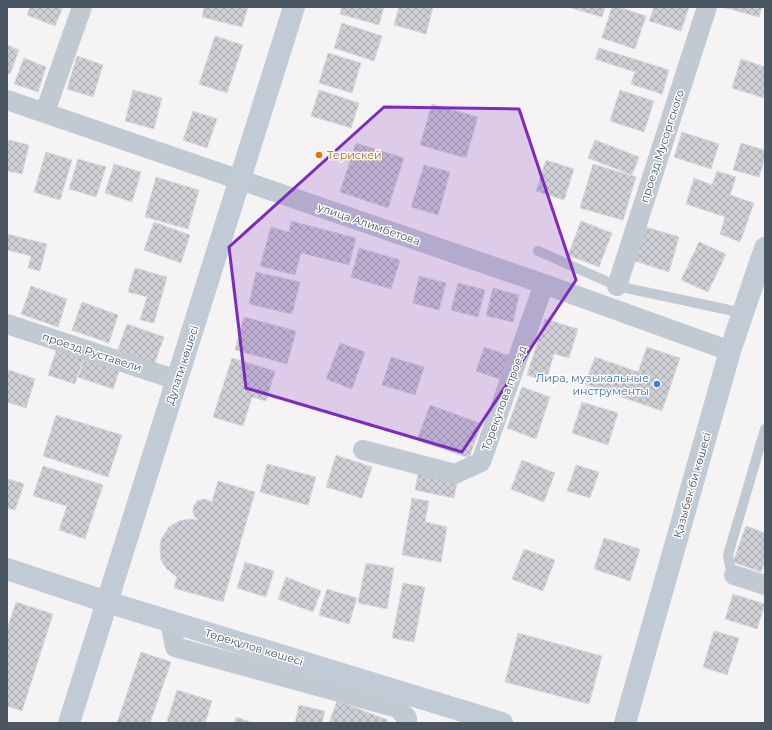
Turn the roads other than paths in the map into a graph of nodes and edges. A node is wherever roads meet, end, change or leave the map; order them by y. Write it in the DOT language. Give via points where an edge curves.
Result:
graph roads {
  1 [pos="82,7"];
  2 [pos="294,7"];
  3 [pos="707,7"];
  4 [pos="7,100"];
  5 [pos="45,112"];
  6 [pos="240,180"];
  7 [pos="765,248"];
  8 [pos="538,251"];
  9 [pos="544,284"];
  10 [pos="617,286"];
  11 [pos="743,313"];
  12 [pos="7,324"];
  13 [pos="730,351"];
  14 [pos="177,380"];
  15 [pos="765,429"];
  16 [pos="363,450"];
  17 [pos="7,569"];
  18 [pos="734,575"];
  19 [pos="765,585"];
  20 [pos="107,602"];
  21 [pos="170,622"];
  22 [pos="69,723"];
  23 [pos="407,723"];
  24 [pos="502,723"];
  25 [pos="625,723"];
  1 -- 5 [label="street"];
  2 -- 6 [label="main road, Дулати көшесі"];
  3 -- 10 [label="street, проезд Мусоргского"];
  4 -- 5 [label="street, улица Алимбетова"];
  5 -- 6 [label="street, улица Алимбетова"];
  6 -- 9 [label="street, улица Алимбетова"];
  6 -- 14 [label="main road, Дулати көшесі"];
  7 -- 11 [label="main road, Қазыбек би көшесі"];
  8 -- 10 [label="lane"];
  9 -- 13 [label="street, улица Алимбетова"];
  9 -- 16 [label="street, Торекулова проезд" via="481,462 455,474"];
  10 -- 11 [label="lane"];
  11 -- 13 [label="main road, Қазыбек би көшесі"];
  12 -- 14 [label="street, проезд Руставели"];
  13 -- 25 [label="main road, Қазыбек би көшесі"];
  14 -- 20 [label="main road, Дулати көшесі"];
  15 -- 18 [label="lane" via="728,555"];
  17 -- 20 [label="main road, Төреқұлов көшесі"];
  18 -- 19 [label="street"];
  20 -- 21 [label="main road, Төреқұлов көшесі"];
  20 -- 22 [label="main road, Дулати көшесі"];
  21 -- 23 [label="street" via="175,647 398,708 407,718"];
  21 -- 24 [label="main road, Төреқұлов көшесі"];
}
